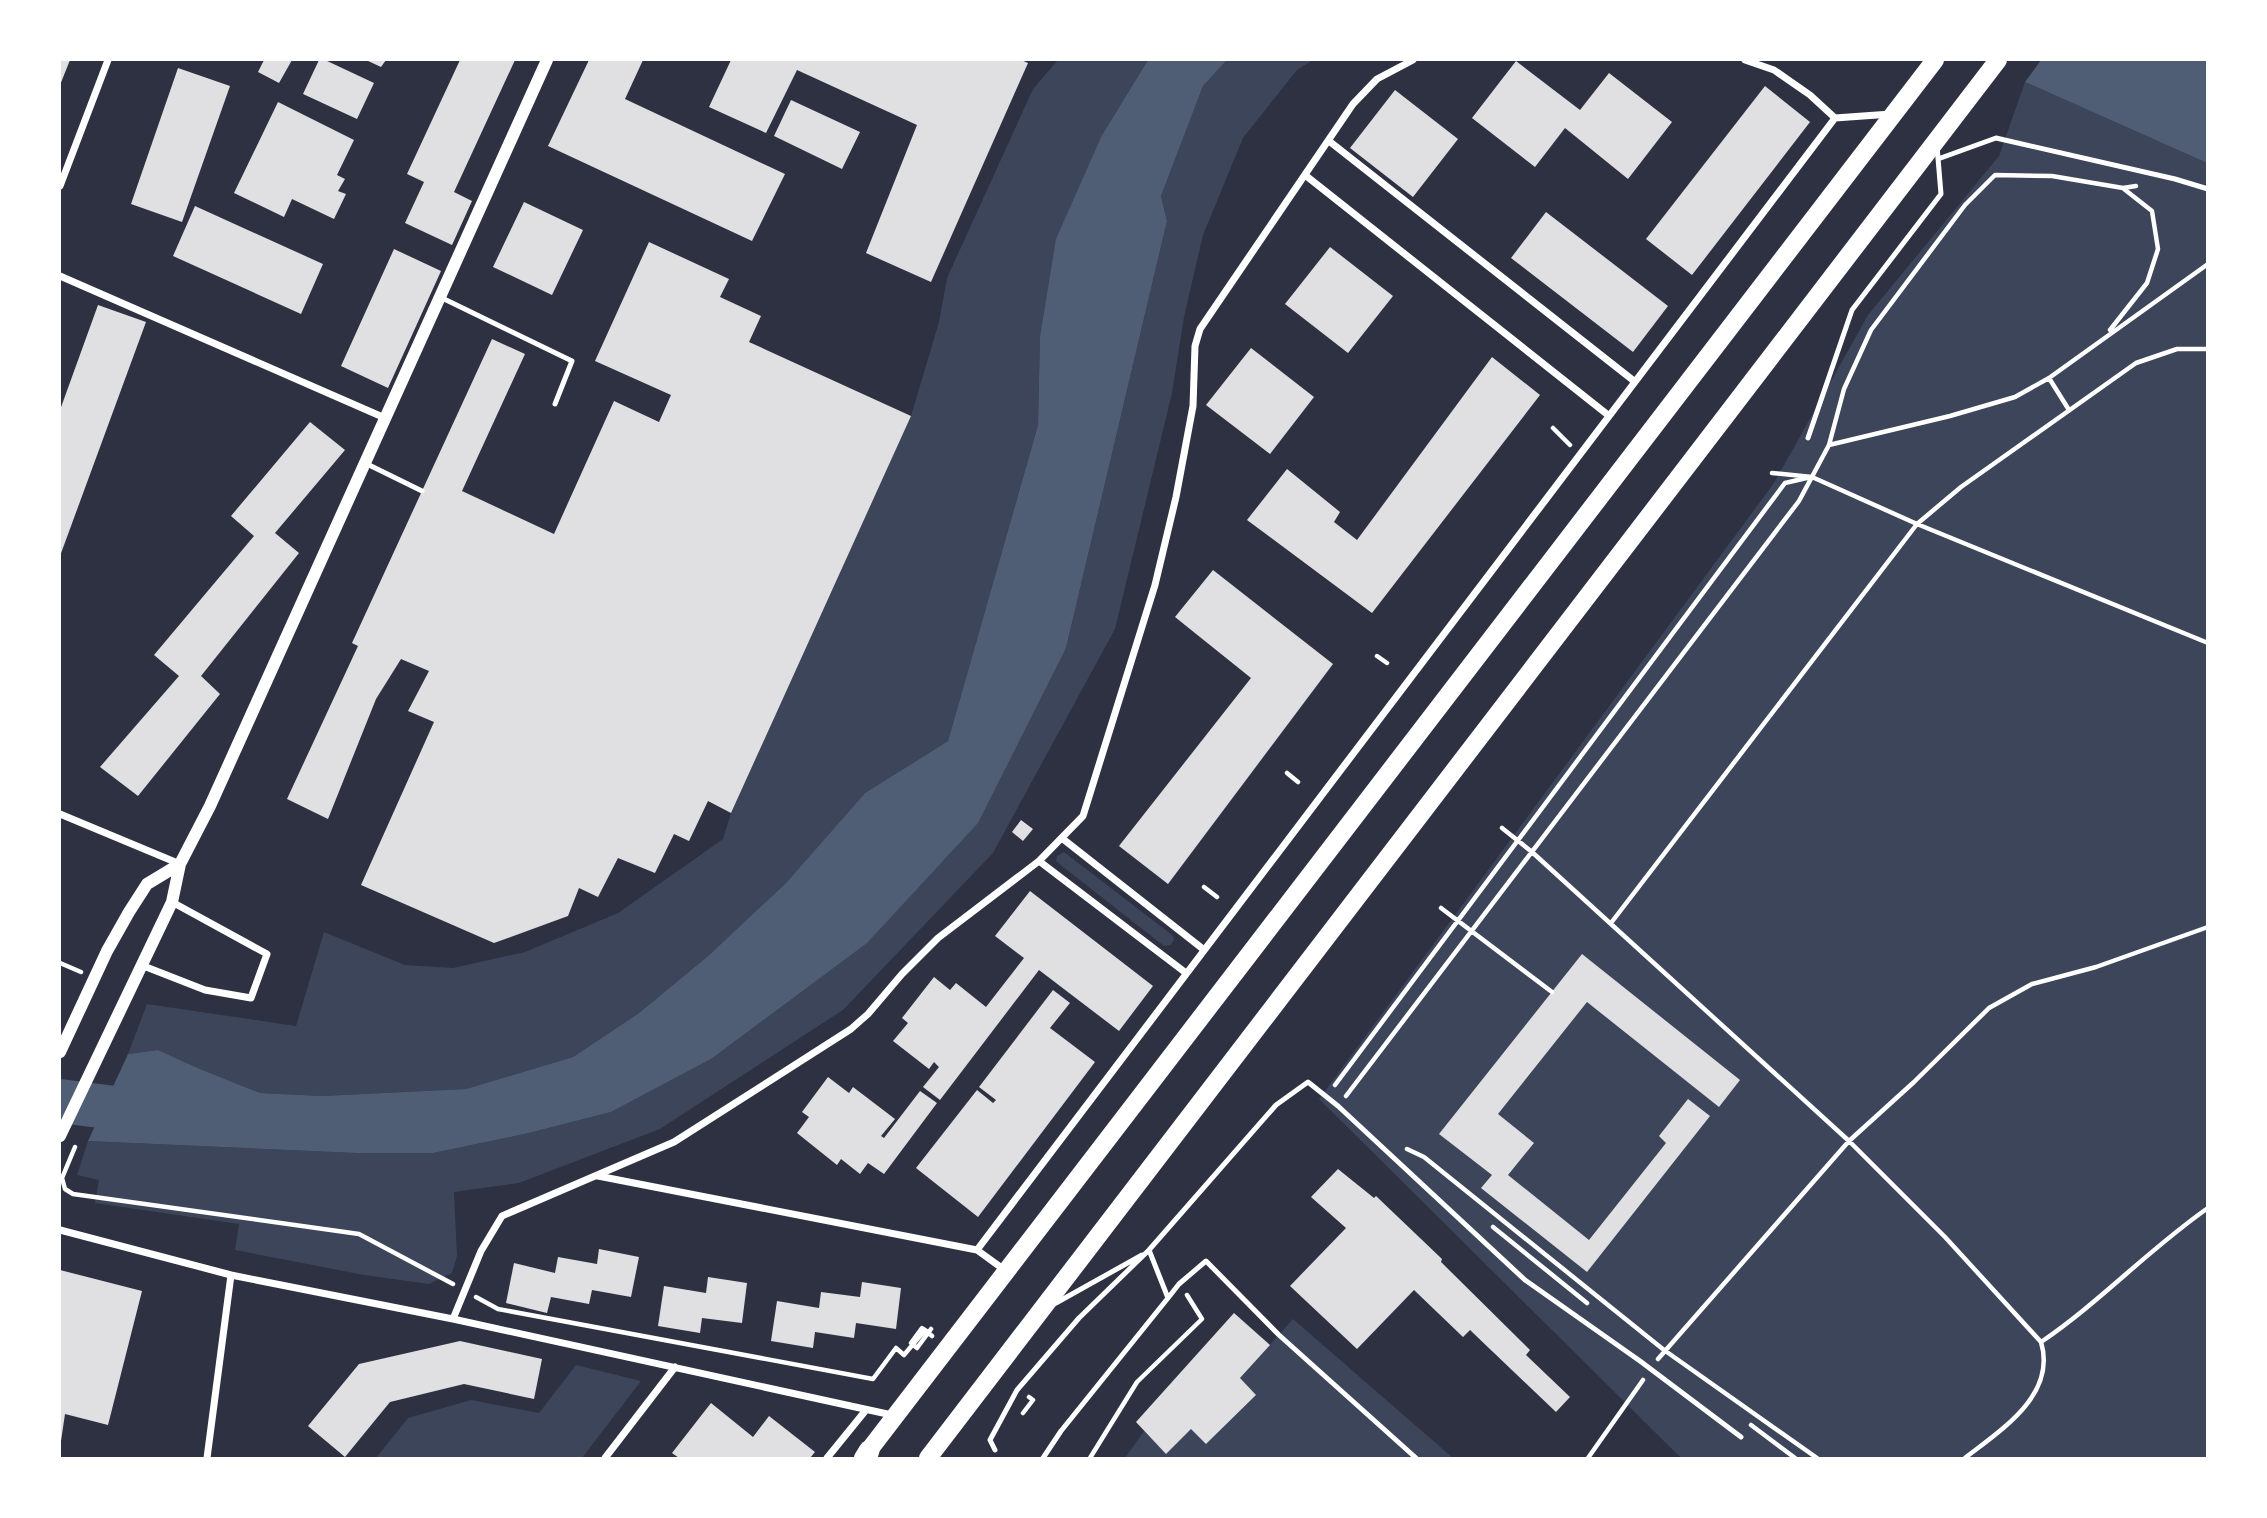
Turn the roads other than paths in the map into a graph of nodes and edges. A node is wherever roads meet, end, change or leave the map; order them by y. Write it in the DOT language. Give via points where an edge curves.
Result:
graph roads {
  1 [pos="107,60"];
  2 [pos="547,60"];
  3 [pos="1413,60"];
  4 [pos="1745,60"];
  5 [pos="1935,60"];
  6 [pos="1998,60"];
  7 [pos="1892,114"];
  8 [pos="1835,118"];
  9 [pos="1937,140"];
  10 [pos="1329,141"];
  11 [pos="1938,159"];
  12 [pos="1305,175"];
  13 [pos="60,186"];
  14 [pos="2207,189"];
  15 [pos="60,276"];
  16 [pos="440,297"];
  17 [pos="1634,381"];
  18 [pos="555,404"];
  19 [pos="1608,415"];
  20 [pos="385,418"];
  21 [pos="1808,438"];
  22 [pos="365,463"];
  23 [pos="422,491"];
  24 [pos="60,814"];
  25 [pos="1063,839"];
  26 [pos="1039,861"];
  27 [pos="180,864"];
  28 [pos="172,902"];
  29 [pos="1203,948"];
  30 [pos="141,965"];
  31 [pos="1186,972"];
  32 [pos="60,1052"];
  33 [pos="60,1136"];
  34 [pos="598,1176"];
  35 [pos="60,1230"];
  36 [pos="977,1250"];
  37 [pos="1149,1250"];
  38 [pos="1006,1271"];
  39 [pos="231,1275"];
  40 [pos="1168,1298"];
  41 [pos="1041,1311"];
  42 [pos="453,1319"];
  43 [pos="675,1367"];
  44 [pos="866,1410"];
  45 [pos="896,1416"];
  46 [pos="1741,1437"];
  47 [pos="995,1450"];
  48 [pos="865,1456"];
  49 [pos="207,1458"];
  50 [pos="605,1458"];
  51 [pos="827,1458"];
  52 [pos="928,1458"];
  53 [pos="1043,1458"];
  54 [pos="1416,1458"];
  1 -- 13 [label="street"];
  2 -- 16 [label="street"];
  3 -- 10 [label="street" via="1377,79 1353,104"];
  4 -- 8 [label="street" via="1774,70"];
  5 -- 7 [label="main road"];
  6 -- 9 [label="main road"];
  7 -- 8 [label="street"];
  7 -- 38 [label="main road"];
  8 -- 17 [label="street"];
  9 -- 11 [label="lane"];
  9 -- 41 [label="main road"];
  10 -- 12 [label="street"];
  10 -- 17 [label="street"];
  11 -- 14 [label="lane" via="1996,138"];
  11 -- 21 [label="lane" via="1941,194 1852,310"];
  12 -- 19 [label="street"];
  12 -- 25 [label="street" via="1200,329 1193,406 1155,584 1083,816"];
  15 -- 20 [label="street"];
  16 -- 18 [label="lane" via="572,361"];
  16 -- 20 [label="street"];
  17 -- 19 [label="street"];
  19 -- 29 [label="street"];
  20 -- 22 [label="street"];
  22 -- 23 [label="lane"];
  22 -- 27 [label="street"];
  24 -- 27 [label="street"];
  25 -- 26 [label="street"];
  25 -- 29 [label="street"];
  26 -- 31 [label="street"];
  26 -- 34 [label="street" via="938,938 851,1029 674,1142"];
  27 -- 28 [label="street"];
  27 -- 32 [label="street" via="147,884 129,912"];
  28 -- 30 [label="street"];
  28 -- 30 [label="street" via="267,954 251,998 205,990"];
  29 -- 31 [label="street"];
  30 -- 33 [label="street"];
  31 -- 36 [label="street"];
  34 -- 36 [label="street"];
  34 -- 42 [label="street" via="502,1216 481,1251"];
  35 -- 39 [label="street"];
  36 -- 38 [label="street"];
  37 -- 40 [label="lane"];
  37 -- 41 [label="lane"];
  37 -- 46 [label="lane" via="1276,1105 1308,1082 1525,1280"];
  37 -- 47 [label="lane" via="1079,1318 1017,1390 990,1440"];
  38 -- 45 [label="main road"];
  39 -- 42 [label="street"];
  39 -- 49 [label="street"];
  40 -- 53 [label="lane"];
  40 -- 54 [label="lane" via="1206,1261 1279,1335"];
  41 -- 52 [label="main road"];
  42 -- 43 [label="street"];
  43 -- 44 [label="street"];
  43 -- 50 [label="street"];
  44 -- 45 [label="street"];
  44 -- 51 [label="street"];
  45 -- 48 [label="main road"];
}
